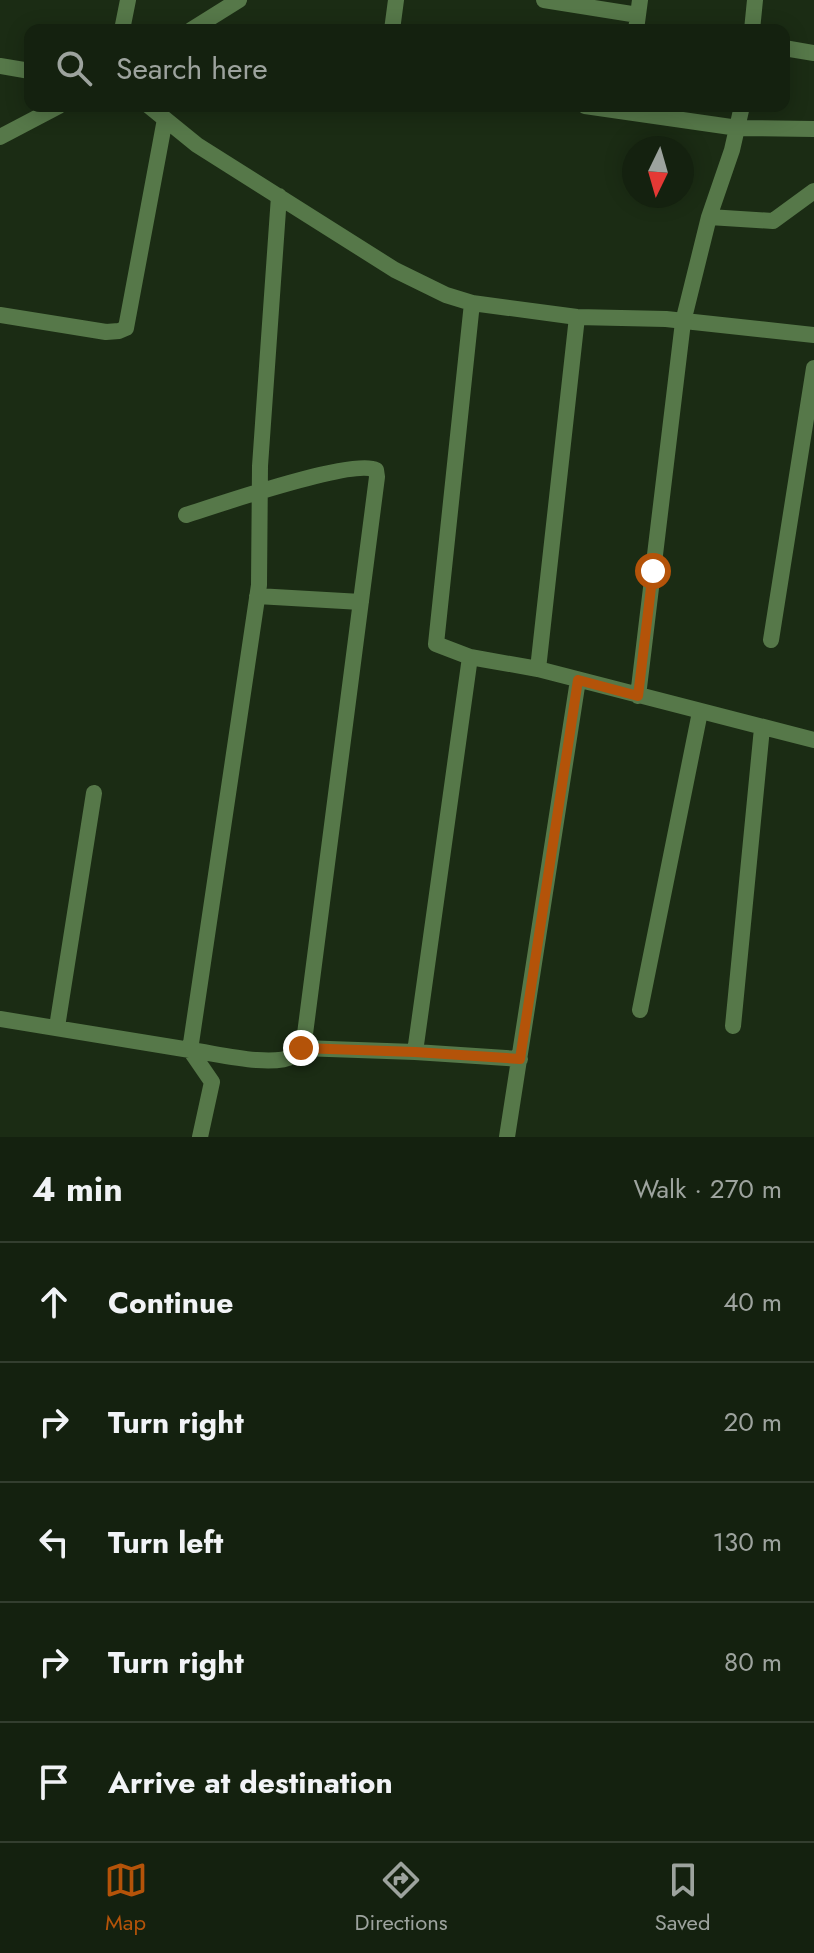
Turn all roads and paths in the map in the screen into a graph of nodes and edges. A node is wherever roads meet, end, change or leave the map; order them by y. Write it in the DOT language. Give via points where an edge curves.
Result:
graph roads {
  1 [pos="128,0"];
  2 [pos="239,0"];
  3 [pos="396,0"];
  4 [pos="544,0"];
  5 [pos="755,0"];
  6 [pos="638,15"];
  7 [pos="123,24"];
  8 [pos="201,24"];
  9 [pos="393,24"];
  10 [pos="753,24"];
  11 [pos="790,49"];
  12 [pos="814,53"];
  13 [pos="0,66"];
  14 [pos="24,70"];
  15 [pos="48,112"];
  16 [pos="156,112"];
  17 [pos="627,112"];
  18 [pos="741,112"];
  19 [pos="165,119"];
  20 [pos="738,128"];
  21 [pos="814,129"];
  22 [pos="0,137"];
  23 [pos="814,191"];
  24 [pos="279,196"];
  25 [pos="709,217"];
  26 [pos="472,303"];
  27 [pos="0,315"];
  28 [pos="577,317"];
  29 [pos="683,322"];
  30 [pos="814,335"];
  31 [pos="814,368"];
  32 [pos="260,493"];
  33 [pos="186,515"];
  34 [pos="257,596"];
  35 [pos="361,602"];
  36 [pos="771,640"];
  37 [pos="470,657"];
  38 [pos="538,669"];
  39 [pos="578,680"];
  40 [pos="638,696"];
  41 [pos="700,712"];
  42 [pos="762,728"];
  43 [pos="814,740"];
  44 [pos="94,793"];
  45 [pos="640,1010"];
  46 [pos="0,1019"];
  47 [pos="733,1026"];
  48 [pos="57,1027"];
  49 [pos="301,1048"];
  50 [pos="190,1050"];
  51 [pos="415,1052"];
  52 [pos="520,1059"];
  53 [pos="200,1137"];
  54 [pos="507,1137"];
  1 -- 7 [label="street"];
  2 -- 8 [label="street"];
  3 -- 9 [label="street"];
  4 -- 6 [label="street"];
  5 -- 10 [label="street"];
  11 -- 12 [label="street"];
  13 -- 14 [label="street"];
  15 -- 22 [label="street"];
  16 -- 19 [label="street"];
  17 -- 20 [label="street"];
  18 -- 20 [label="street"];
  19 -- 24 [label="street"];
  19 -- 27 [label="street" via="126,328 106,332"];
  20 -- 21 [label="street"];
  20 -- 25 [label="street"];
  23 -- 25 [label="street" via="773,221"];
  24 -- 26 [label="street" via="395,270"];
  24 -- 32 [label="street"];
  25 -- 29 [label="street"];
  26 -- 28 [label="street"];
  26 -- 37 [label="street" via="436,644"];
  28 -- 29 [label="street"];
  28 -- 38 [label="street"];
  29 -- 30 [label="street"];
  29 -- 40 [label="street"];
  31 -- 36 [label="street"];
  32 -- 33 [label="street"];
  32 -- 34 [label="street"];
  32 -- 35 [label="street" via="343,469 376,470"];
  34 -- 35 [label="street"];
  34 -- 50 [label="street"];
  35 -- 49 [label="street"];
  37 -- 38 [label="street"];
  37 -- 51 [label="street"];
  38 -- 39 [label="street"];
  39 -- 40 [label="street"];
  39 -- 52 [label="street"];
  40 -- 41 [label="street"];
  41 -- 42 [label="street"];
  41 -- 45 [label="street"];
  42 -- 43 [label="street"];
  42 -- 47 [label="street"];
  44 -- 48 [label="street"];
  46 -- 48 [label="street"];
  48 -- 50 [label="street"];
  49 -- 50 [label="street" via="274,1061"];
  49 -- 51 [label="street"];
  50 -- 53 [label="street" via="212,1082"];
  51 -- 52 [label="street"];
  52 -- 54 [label="street"];
}
